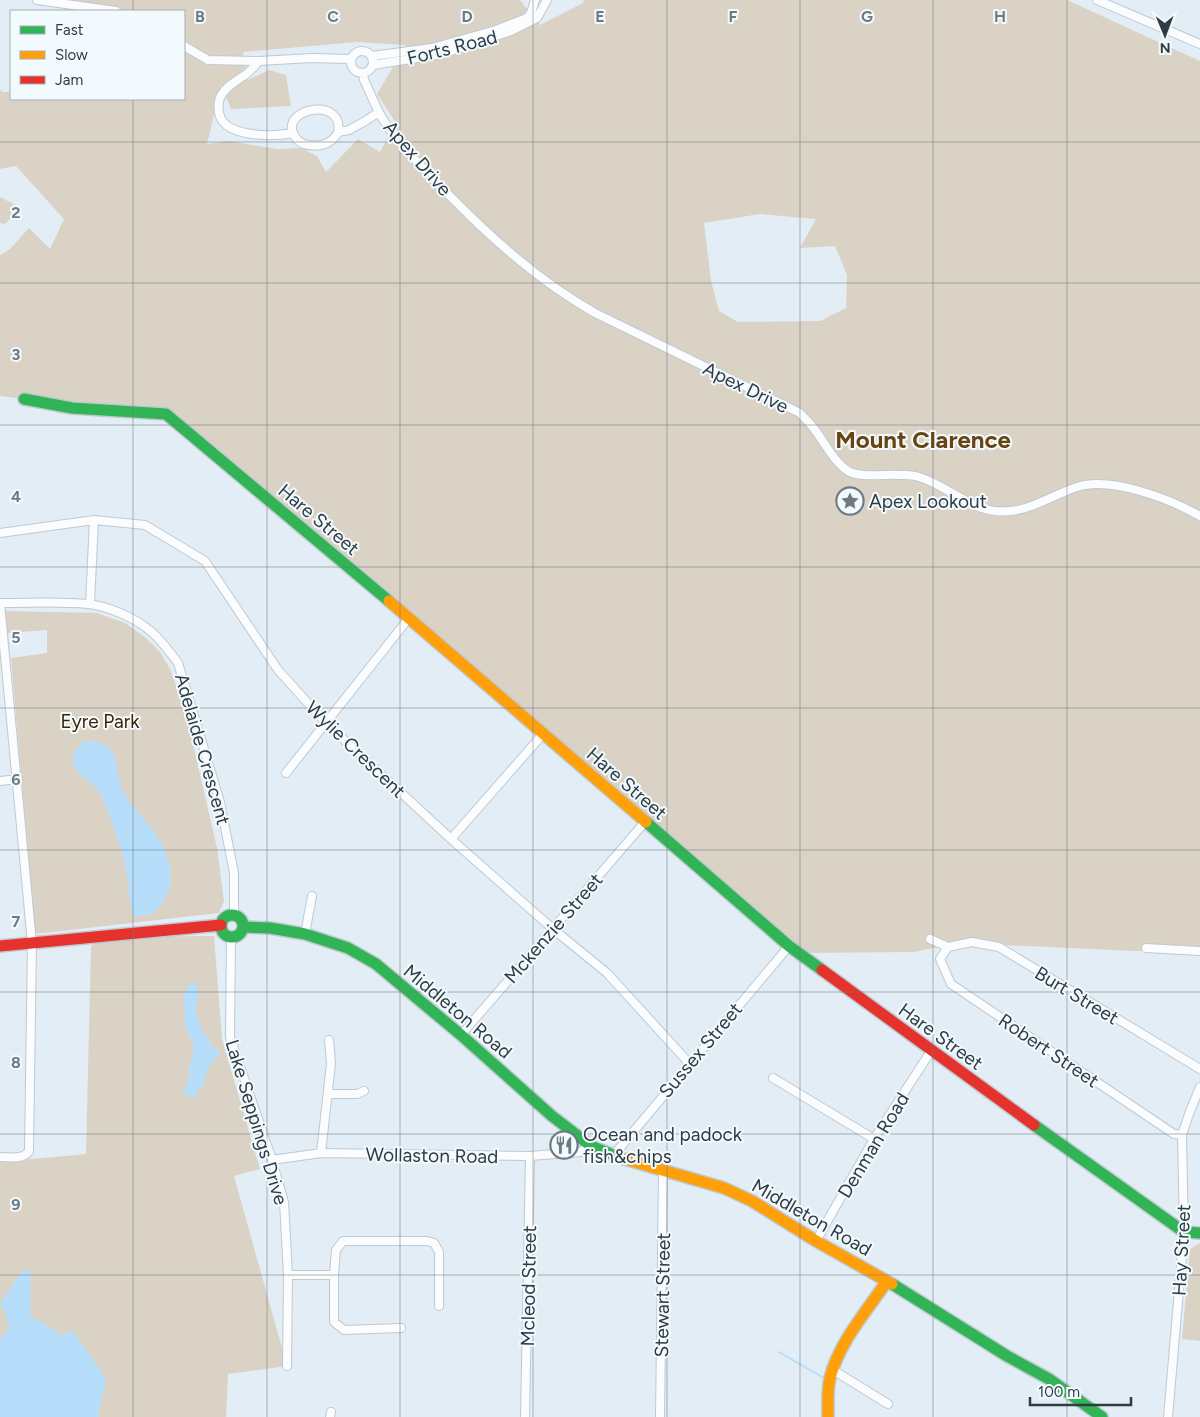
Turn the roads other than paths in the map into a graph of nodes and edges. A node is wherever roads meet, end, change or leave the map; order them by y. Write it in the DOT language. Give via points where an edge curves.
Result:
graph roads {
  1 [pos="37,0"];
  2 [pos="535,0"];
  3 [pos="547,0"];
  4 [pos="1097,0"];
  5 [pos="109,10"];
  6 [pos="1200,44"];
  7 [pos="185,47"];
  8 [pos="372,56"];
  9 [pos="351,59"];
  10 [pos="259,62"];
  11 [pos="373,65"];
  12 [pos="364,74"];
  13 [pos="379,112"];
  14 [pos="293,133"];
  15 [pos="338,133"];
  16 [pos="24,398"];
  17 [pos="1200,516"];
  18 [pos="94,520"];
  19 [pos="0,533"];
  20 [pos="0,603"];
  21 [pos="90,604"];
  22 [pos="409,618"];
  23 [pos="326,723"];
  24 [pos="543,734"];
  25 [pos="286,773"];
  26 [pos="18,779"];
  27 [pos="0,781"];
  28 [pos="645,822"];
  29 [pos="451,839"];
  30 [pos="312,896"];
  31 [pos="234,915"];
  32 [pos="221,925"];
  33 [pos="244,928"];
  34 [pos="553,929"];
  35 [pos="306,934"];
  36 [pos="231,937"];
  37 [pos="930,939"];
  38 [pos="32,942"];
  39 [pos="0,946"];
  40 [pos="789,946"];
  41 [pos="948,947"];
  42 [pos="1146,948"];
  43 [pos="1200,951"];
  44 [pos="462,1035"];
  45 [pos="329,1040"];
  46 [pos="932,1051"];
  47 [pos="689,1063"];
  48 [pos="1200,1069"];
  49 [pos="773,1078"];
  50 [pos="1200,1087"];
  51 [pos="364,1091"];
  52 [pos="328,1094"];
  53 [pos="1182,1136"];
  54 [pos="874,1139"];
  55 [pos="591,1146"];
  56 [pos="321,1153"];
  57 [pos="530,1156"];
  58 [pos="613,1156"];
  59 [pos="0,1157"];
  60 [pos="272,1160"];
  61 [pos="664,1172"];
  62 [pos="1184,1232"];
  63 [pos="1200,1234"];
  64 [pos="816,1241"];
  65 [pos="288,1275"];
  66 [pos="334,1275"];
  67 [pos="888,1281"];
  68 [pos="439,1306"];
  69 [pos="402,1328"];
  70 [pos="287,1366"];
  71 [pos="833,1370"];
  72 [pos="888,1404"];
  73 [pos="525,1417"];
  74 [pos="660,1417"];
  75 [pos="828,1417"];
  76 [pos="1102,1417"];
  77 [pos="1168,1417"];
  1 -- 5 [label="street"];
  2 -- 8 [label="street, Forts Road" via="526,18 496,30 432,48"];
  3 -- 11 [label="street, Forts Road" via="537,18 511,31 442,54"];
  4 -- 6 [label="street"];
  7 -- 10 [label="street" via="208,60"];
  8 -- 9 [label="street" via="360,51"];
  8 -- 11 [label="street"];
  9 -- 10 [label="street"];
  9 -- 12 [label="street" via="354,70"];
  10 -- 14 [label="street" via="222,93 218,104 220,117 226,127 252,135"];
  11 -- 12 [label="street"];
  12 -- 13 [label="street, Apex Drive"];
  13 -- 15 [label="street"];
  13 -- 17 [label="street, Apex Drive" via="418,163 520,262 568,298 595,313 800,413 837,460 854,474 900,473 921,477 974,506 997,512 1025,508 1080,486 1099,485 1148,493"];
  14 -- 15 [label="street" via="300,142 314,146 332,140"];
  14 -- 15 [label="street" via="297,116 316,109 334,116"];
  16 -- 22 [label="street, Hare Street" via="72,408 166,414"];
  18 -- 19 [label="street, Wylie Crescent"];
  18 -- 21 [label="street"];
  18 -- 23 [label="street, Wylie Crescent" via="145,525 205,561 278,670"];
  20 -- 21 [label="street, Adelaide Crescent"];
  20 -- 26 [label="street"];
  21 -- 31 [label="street, Adelaide Crescent" via="120,613 149,629 178,663 220,802 234,873"];
  22 -- 23 [label="street"];
  22 -- 24 [label="street, Hare Street"];
  23 -- 25 [label="street"];
  23 -- 29 [label="street, Wylie Crescent"];
  24 -- 28 [label="street, Hare Street"];
  24 -- 29 [label="street"];
  26 -- 27 [label="street"];
  26 -- 38 [label="street"];
  28 -- 34 [label="street, Mckenzie Street"];
  28 -- 40 [label="street, Hare Street"];
  29 -- 34 [label="street, Wylie Crescent"];
  30 -- 35 [label="street"];
  31 -- 32 [label="street" via="226,917"];
  31 -- 33 [label="street" via="242,919"];
  32 -- 36 [label="street" via="224,933"];
  32 -- 38 [label="street"];
  33 -- 35 [label="street, Middleton Road" via="270,928"];
  33 -- 36 [label="street" via="239,935"];
  34 -- 44 [label="street, Mckenzie Street"];
  34 -- 47 [label="street, Wylie Crescent" via="607,973"];
  35 -- 44 [label="street, Middleton Road" via="348,948 376,964"];
  36 -- 60 [label="street, Lake Seppings Drive" via="230,1037"];
  37 -- 41 [label="street"];
  38 -- 39 [label="street"];
  38 -- 59 [label="street" via="29,1150 21,1157"];
  40 -- 46 [label="street, Hare Street"];
  40 -- 47 [label="street, Sussex Street"];
  41 -- 48 [label="street, Burt Street" via="972,942 999,947"];
  41 -- 53 [label="street, Robert Street" via="940,959 951,984 1174,1134"];
  42 -- 43 [label="street"];
  44 -- 55 [label="street, Middleton Road" via="552,1116"];
  45 -- 52 [label="street"];
  46 -- 54 [label="street, Denman Road"];
  46 -- 62 [label="street, Hare Street"];
  47 -- 58 [label="street, Sussex Street"];
  49 -- 54 [label="street"];
  50 -- 53 [label="street, Hay Street"];
  51 -- 52 [label="street"];
  52 -- 56 [label="street"];
  53 -- 62 [label="street, Hay Street"];
  54 -- 64 [label="street, Denman Road"];
  55 -- 57 [label="street, Wollaston Road" via="580,1152"];
  55 -- 58 [label="street, Middleton Road"];
  56 -- 57 [label="street, Wollaston Road"];
  56 -- 60 [label="street, Wollaston Road"];
  57 -- 73 [label="street, Mcleod Street"];
  58 -- 61 [label="street, Middleton Road"];
  60 -- 65 [label="street, Lake Seppings Drive" via="284,1202"];
  61 -- 64 [label="street, Middleton Road" via="724,1188 752,1201"];
  61 -- 74 [label="street, Stewart Street"];
  62 -- 63 [label="street, Hare Street"];
  62 -- 77 [label="street, Hay Street"];
  64 -- 67 [label="street, Middleton Road"];
  65 -- 66 [label="street"];
  65 -- 70 [label="street, Lake Seppings Drive"];
  66 -- 68 [label="street" via="336,1250 343,1240 434,1243 439,1252"];
  66 -- 69 [label="street" via="334,1322 344,1330"];
  67 -- 71 [label="street" via="841,1352"];
  67 -- 76 [label="street, Middleton Road" via="1049,1379"];
  71 -- 72 [label="street"];
  71 -- 75 [label="street" via="828,1390"];
}
